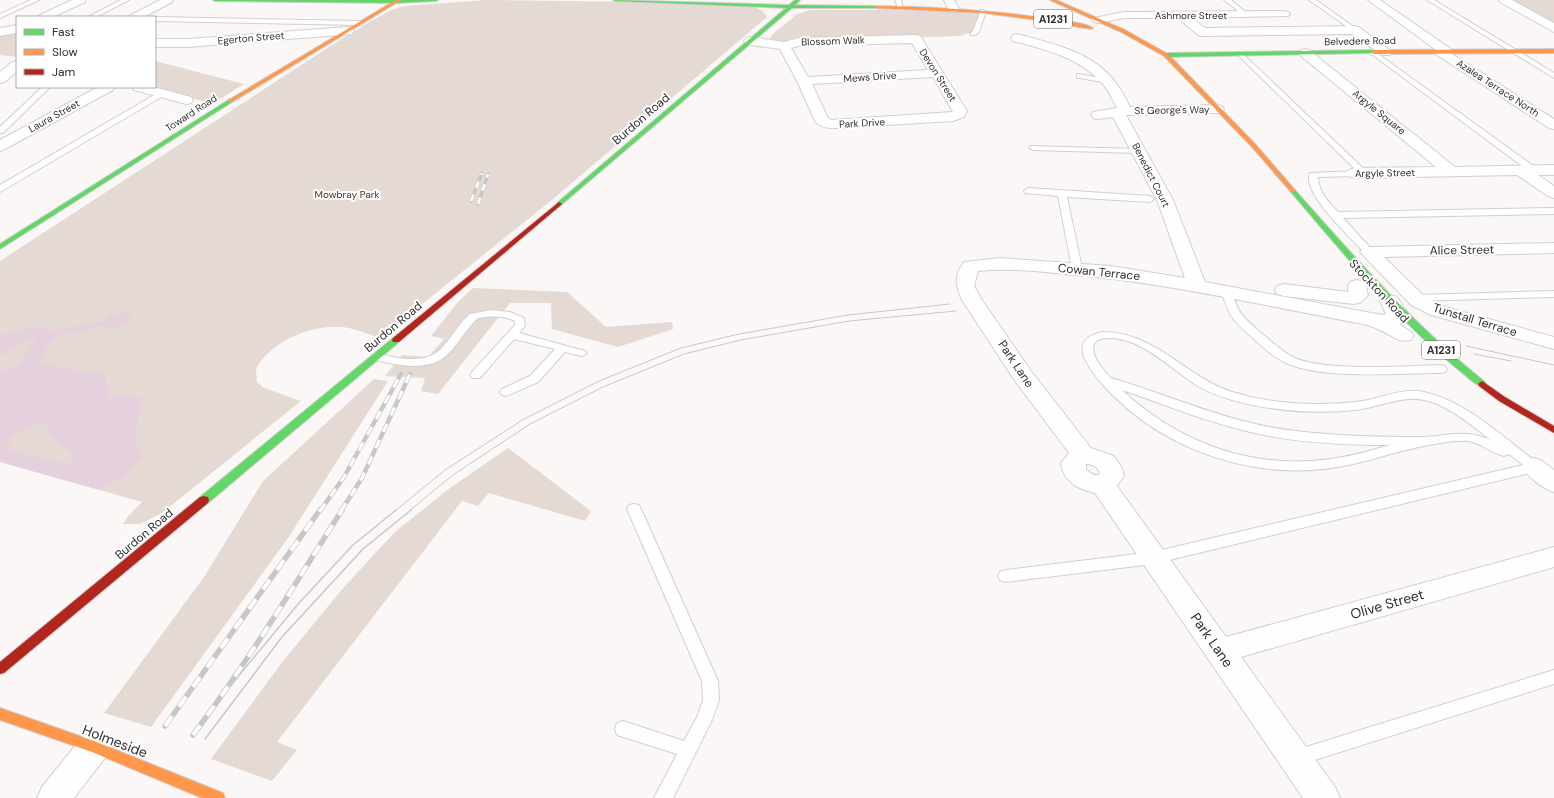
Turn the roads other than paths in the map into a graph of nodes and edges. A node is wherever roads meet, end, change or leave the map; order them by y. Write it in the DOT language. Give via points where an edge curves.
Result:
graph roads {
  1 [pos="36,0"];
  2 [pos="81,0"];
  3 [pos="126,0"];
  4 [pos="168,0"];
  5 [pos="215,0"];
  6 [pos="436,0"];
  7 [pos="615,0"];
  8 [pos="804,0"];
  9 [pos="949,0"];
  10 [pos="1227,0"];
  11 [pos="1312,0"];
  12 [pos="1373,0"];
  13 [pos="1430,0"];
  14 [pos="1504,0"];
  15 [pos="398,1"];
  16 [pos="685,1"];
  17 [pos="1057,2"];
  18 [pos="792,4"];
  19 [pos="899,4"];
  20 [pos="1272,5"];
  21 [pos="830,8"];
  22 [pos="954,10"];
  23 [pos="983,11"];
  24 [pos="1185,12"];
  25 [pos="1245,14"];
  26 [pos="1284,14"];
  27 [pos="0,16"];
  28 [pos="46,16"];
  29 [pos="93,16"];
  30 [pos="136,16"];
  31 [pos="778,17"];
  32 [pos="156,18"];
  33 [pos="1048,18"];
  34 [pos="1098,20"];
  35 [pos="361,23"];
  36 [pos="1554,28"];
  37 [pos="16,29"];
  38 [pos="348,30"];
  39 [pos="1355,30"];
  40 [pos="1306,31"];
  41 [pos="0,32"];
  42 [pos="973,34"];
  43 [pos="1017,38"];
  44 [pos="916,39"];
  45 [pos="750,40"];
  46 [pos="156,43"];
  47 [pos="784,46"];
  48 [pos="1155,48"];
  49 [pos="1372,52"];
  50 [pos="1386,52"];
  51 [pos="1444,52"];
  52 [pos="1513,52"];
  53 [pos="1554,52"];
  54 [pos="1306,53"];
  55 [pos="1240,54"];
  56 [pos="1166,55"];
  57 [pos="16,67"];
  58 [pos="936,73"];
  59 [pos="1080,76"];
  60 [pos="1554,76"];
  61 [pos="0,79"];
  62 [pos="804,81"];
  63 [pos="1108,81"];
  64 [pos="45,88"];
  65 [pos="106,88"];
  66 [pos="143,88"];
  67 [pos="164,93"];
  68 [pos="186,100"];
  69 [pos="1122,111"];
  70 [pos="1221,113"];
  71 [pos="1098,115"];
  72 [pos="940,118"];
  73 [pos="1554,126"];
  74 [pos="0,132"];
  75 [pos="26,132"];
  76 [pos="0,146"];
  77 [pos="1033,148"];
  78 [pos="1138,151"];
  79 [pos="1526,170"];
  80 [pos="1554,170"];
  81 [pos="1452,172"];
  82 [pos="1360,173"];
  83 [pos="1268,177"];
  84 [pos="0,189"];
  85 [pos="1028,191"];
  86 [pos="1554,193"];
  87 [pos="1062,194"];
  88 [pos="1150,199"];
  89 [pos="1554,211"];
  90 [pos="1336,215"];
  91 [pos="0,247"];
  92 [pos="1554,248"];
  93 [pos="1370,252"];
  94 [pos="970,266"];
  95 [pos="1077,268"];
  96 [pos="1197,286"];
  97 [pos="1357,287"];
  98 [pos="1227,292"];
  99 [pos="1554,294"];
  100 [pos="1257,295"];
  101 [pos="1415,298"];
  102 [pos="1385,314"];
  103 [pos="512,335"];
  104 [pos="1411,336"];
  105 [pos="1554,343"];
  106 [pos="563,348"];
  107 [pos="581,353"];
  108 [pos="376,358"];
  109 [pos="1440,368"];
  110 [pos="476,375"];
  111 [pos="1107,381"];
  112 [pos="506,392"];
  113 [pos="1552,436"];
  114 [pos="1418,442"];
  115 [pos="1534,467"];
  116 [pos="1554,483"];
  117 [pos="634,509"];
  118 [pos="1153,558"];
  119 [pos="1554,558"];
  120 [pos="1005,576"];
  121 [pos="1220,651"];
  122 [pos="0,669"];
  123 [pos="1554,677"];
  124 [pos="0,714"];
  125 [pos="623,729"];
  126 [pos="94,747"];
  127 [pos="688,750"];
  128 [pos="1296,758"];
  129 [pos="54,798"];
  130 [pos="218,798"];
  131 [pos="663,798"];
  132 [pos="1323,798"];
  1 -- 27 [label="lane"];
  2 -- 28 [label="street"];
  3 -- 29 [label="lane"];
  4 -- 30 [label="street"];
  5 -- 15 [label="main road"];
  6 -- 15 [label="main road"];
  7 -- 16 [label="main road, A1231"];
  8 -- 18 [label="main road, Burdon Road"];
  8 -- 21 [label="main road, A1231"];
  9 -- 22 [label="street"];
  10 -- 25 [label="lane"];
  11 -- 39 [label="lane"];
  12 -- 51 [label="street, Azalea Terrace North"];
  13 -- 52 [label="lane"];
  14 -- 36 [label="street"];
  15 -- 35 [label="main road, Toward Road"];
  16 -- 18 [label="main road, A1231" via="756,6"];
  17 -- 33 [label="main road, Stockton Road / A1231" via="1062,6 1061,12"];
  17 -- 34 [label="main road, Stockton Road / A1231"];
  18 -- 21 [label="main road, A1231"];
  18 -- 31 [label="main road, Burdon Road"];
  19 -- 21 [label="main road, A1231"];
  19 -- 22 [label="main road, A1231"];
  20 -- 26 [label="street"];
  21 -- 31 [label="main road" via="800,10"];
  22 -- 23 [label="main road, A1231"];
  23 -- 33 [label="main road, A1231"];
  23 -- 42 [label="lane"];
  24 -- 25 [label="street, Ashmore Street"];
  24 -- 34 [label="street, Ashmore Street" via="1124,15"];
  24 -- 40 [label="street" via="1202,32"];
  25 -- 26 [label="street, Ashmore Street"];
  26 -- 40 [label="street"];
  31 -- 45 [label="main road, Burdon Road"];
  32 -- 35 [label="lane"];
  33 -- 48 [label="main road, Stockton Road / A1231" via="1079,24"];
  34 -- 48 [label="main road, Stockton Road / A1231"];
  35 -- 38 [label="main road, Toward Road"];
  37 -- 41 [label="street"];
  38 -- 46 [label="street, Egerton Street" via="188,43"];
  38 -- 91 [label="main road, Toward Road" via="211,113"];
  39 -- 40 [label="street"];
  39 -- 50 [label="street"];
  43 -- 63 [label="street, St George's Way" via="1079,59"];
  44 -- 47 [label="street, Blossom Walk" via="799,42"];
  44 -- 58 [label="street, Devon Street"];
  45 -- 47 [label="street, Blossom Walk"];
  45 -- 108 [label="main road, Burdon Road"];
  47 -- 62 [label="street, Park Drive"];
  48 -- 56 [label="main road, Stockton Road / A1231"];
  49 -- 50 [label="main road, Belvedere Road"];
  49 -- 54 [label="main road, Belvedere Road"];
  49 -- 79 [label="lane"];
  50 -- 51 [label="main road, Belvedere Road"];
  51 -- 52 [label="main road, Belvedere Road"];
  51 -- 73 [label="street, Azalea Terrace North"];
  52 -- 53 [label="main road, Belvedere Road"];
  52 -- 60 [label="lane"];
  54 -- 55 [label="main road, Belvedere Road"];
  54 -- 81 [label="street, Argyle Square"];
  55 -- 56 [label="main road, Belvedere Road"];
  55 -- 82 [label="lane"];
  56 -- 70 [label="main road, Stockton Road / A1231"];
  57 -- 61 [label="street"];
  58 -- 62 [label="street, Mews Drive"];
  58 -- 72 [label="street, Devon Street" via="960,111 957,116"];
  59 -- 63 [label="lane"];
  62 -- 72 [label="street, Park Drive" via="820,118 829,124"];
  63 -- 69 [label="street, St George's Way"];
  64 -- 74 [label="lane"];
  65 -- 75 [label="street, Laura Street"];
  66 -- 67 [label="street"];
  67 -- 68 [label="street"];
  67 -- 84 [label="lane"];
  69 -- 70 [label="street, St George's Way"];
  69 -- 71 [label="street, St George's Way"];
  69 -- 78 [label="street, Benedict Court"];
  70 -- 83 [label="main road, Stockton Road / A1231" via="1229,128"];
  70 -- 102 [label="main road, Stockton Road / A1231" via="1254,146"];
  74 -- 75 [label="street"];
  75 -- 76 [label="street, Laura Street"];
  77 -- 78 [label="lane"];
  78 -- 96 [label="street, Benedict Court" via="1165,200"];
  79 -- 80 [label="street, Argyle Street"];
  79 -- 81 [label="street, Argyle Street"];
  79 -- 86 [label="street"];
  81 -- 82 [label="street, Argyle Street"];
  82 -- 90 [label="lane, Argyle Street" via="1313,175 1314,186 1320,198"];
  85 -- 87 [label="lane"];
  87 -- 88 [label="lane"];
  87 -- 95 [label="lane"];
  89 -- 90 [label="lane"];
  90 -- 93 [label="lane, Argyle Street"];
  92 -- 93 [label="street, Alice Street"];
  93 -- 101 [label="street, Tunstall Terrace"];
  94 -- 95 [label="street, Cowan Terrace" via="1000,263"];
  94 -- 118 [label="street, Park Lane" via="965,286 972,300 1023,376 1084,456 1073,464 1074,472 1088,482 1101,484"];
  95 -- 96 [label="street, Cowan Terrace" via="1144,276"];
  96 -- 98 [label="street, Cowan Terrace"];
  97 -- 100 [label="street, Cowan Terrace" via="1358,295 1354,298 1276,289"];
  98 -- 100 [label="street, Cowan Terrace"];
  98 -- 109 [label="lane" via="1231,307 1240,320 1272,349 1289,360 1330,369"];
  99 -- 101 [label="lane"];
  100 -- 102 [label="street, Cowan Terrace"];
  101 -- 105 [label="street, Tunstall Terrace" via="1438,311"];
  102 -- 104 [label="street, Cowan Terrace"];
  102 -- 104 [label="street, Cowan Terrace" via="1390,327"];
  103 -- 106 [label="lane"];
  103 -- 108 [label="lane" via="520,323 516,317 482,314 468,321 443,353 436,358 428,361 396,362"];
  103 -- 110 [label="lane"];
  104 -- 113 [label="main road, Stockton Road / A1231" via="1465,371"];
  106 -- 107 [label="lane"];
  106 -- 112 [label="lane" via="534,380"];
  108 -- 122 [label="main road, Burdon Road"];
  111 -- 114 [label="lane" via="1203,415 1256,429 1327,438"];
  111 -- 114 [label="lane" via="1134,408 1163,430 1200,448 1249,461 1290,466 1331,464"];
  111 -- 115 [label="lane" via="1090,359 1088,350 1088,344 1098,336 1118,336 1140,343 1211,388 1244,399 1340,408 1372,404 1405,395 1423,395 1454,408"];
  114 -- 115 [label="lane" via="1458,437 1475,439 1486,442"];
  115 -- 116 [label="street"];
  115 -- 118 [label="lane"];
  117 -- 127 [label="lane" via="710,681 711,700"];
  118 -- 120 [label="lane"];
  118 -- 121 [label="street, Park Lane"];
  119 -- 121 [label="street, Olive Street"];
  121 -- 128 [label="street, Park Lane"];
  123 -- 128 [label="lane"];
  124 -- 126 [label="main road, Holmeside"];
  125 -- 127 [label="lane"];
  126 -- 129 [label="street"];
  126 -- 130 [label="main road, Holmeside"];
  127 -- 131 [label="lane"];
  128 -- 132 [label="street, Park Lane"];
}
